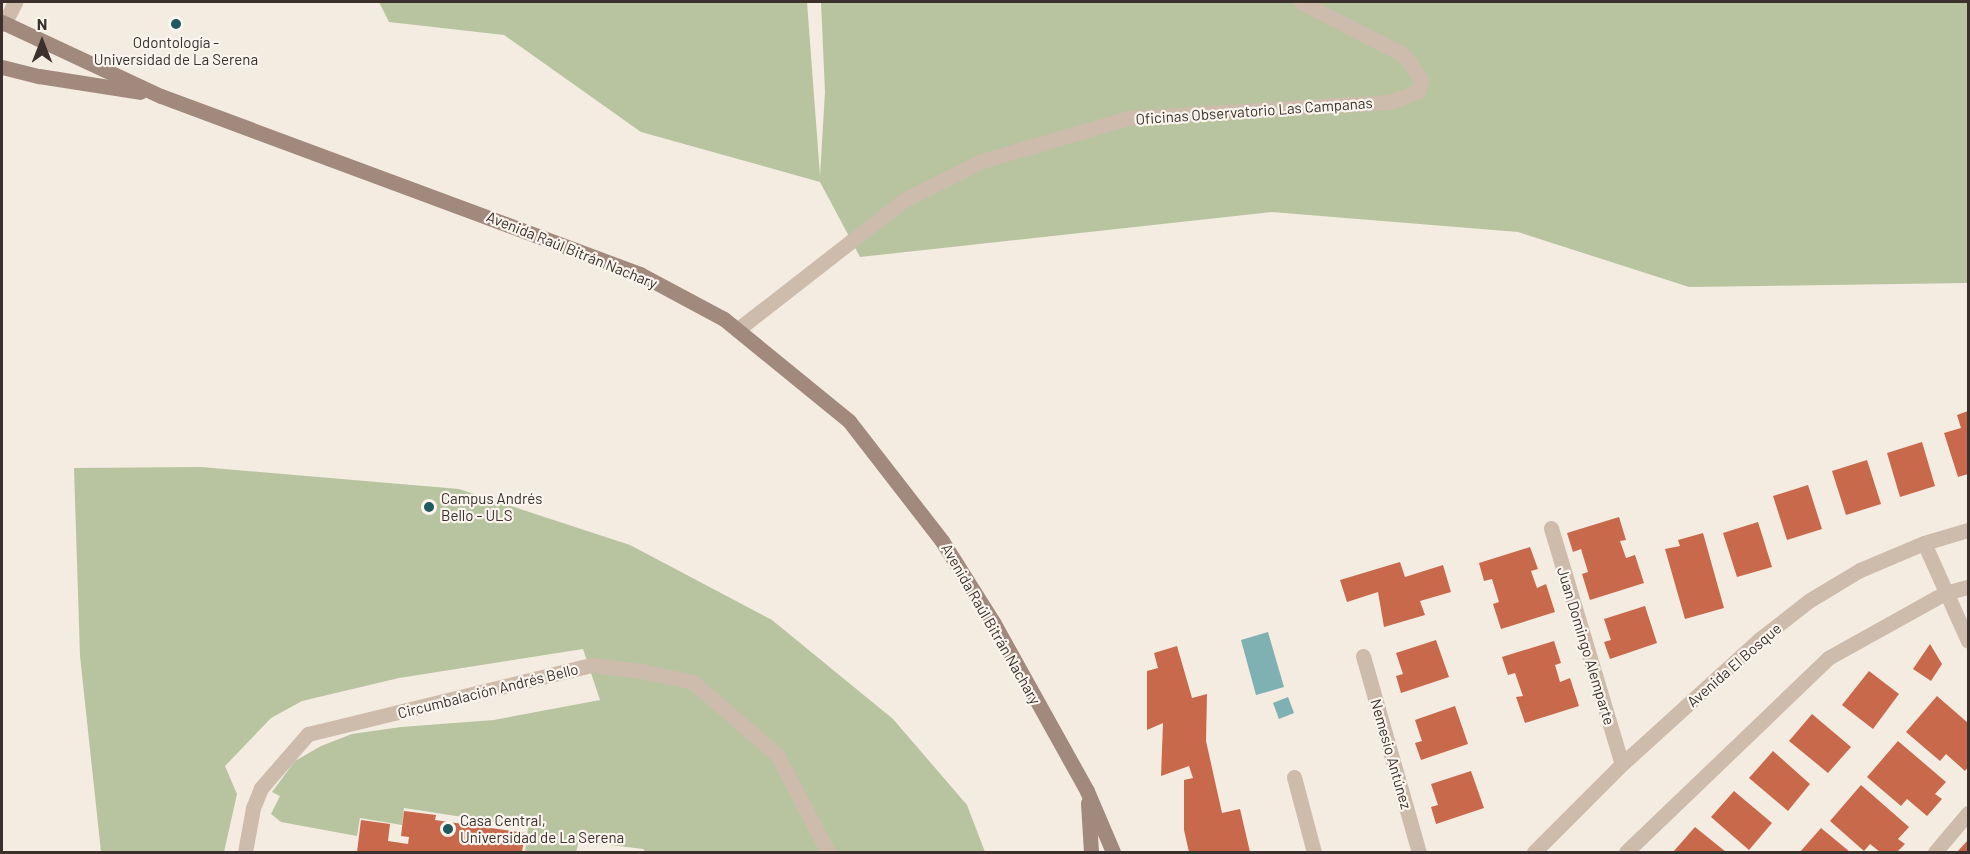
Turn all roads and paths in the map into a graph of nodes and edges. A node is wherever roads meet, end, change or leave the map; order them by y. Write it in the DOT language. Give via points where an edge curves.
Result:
graph roads {
  1 [pos="15,2"];
  2 [pos="1301,2"];
  3 [pos="3,23"];
  4 [pos="2,67"];
  5 [pos="160,96"];
  6 [pos="737,330"];
  7 [pos="1551,528"];
  8 [pos="1968,530"];
  9 [pos="1924,543"];
  10 [pos="1968,587"];
  11 [pos="1945,593"];
  12 [pos="1968,641"];
  13 [pos="1363,656"];
  14 [pos="1622,764"];
  15 [pos="1294,777"];
  16 [pos="1087,791"];
  17 [pos="1968,813"];
  18 [pos="245,852"];
  19 [pos="828,852"];
  20 [pos="1091,852"];
  21 [pos="1113,852"];
  22 [pos="1314,852"];
  23 [pos="1419,852"];
  24 [pos="1534,852"];
  25 [pos="1626,852"];
  26 [pos="1935,852"];
  1 -- 3 [label="street"];
  2 -- 6 [label="street, Oficinas Observatorio Las Campanas" via="1404,56 1421,80 1418,91 1390,102 1128,118 982,161 904,200"];
  3 -- 5 [label="main road, Avenida Raúl Bitrán Nachary"];
  4 -- 5 [label="main road, Avenida Raúl Bitrán Nachary"];
  5 -- 6 [label="main road, Avenida Raúl Bitrán Nachary" via="640,274 724,319"];
  6 -- 16 [label="main road, Avenida Raúl Bitrán Nachary" via="849,421 942,541 993,622"];
  7 -- 14 [label="street, Juan Domingo Alemparte"];
  8 -- 9 [label="street, Avenida El Bosque"];
  9 -- 11 [label="street"];
  9 -- 14 [label="street, Avenida El Bosque" via="1860,570 1810,600 1760,639"];
  10 -- 11 [label="street"];
  11 -- 12 [label="street"];
  11 -- 25 [label="street" via="1828,658"];
  13 -- 23 [label="street, Nemesio Antúnez"];
  14 -- 24 [label="street, Avenida El Bosque"];
  15 -- 22 [label="street"];
  16 -- 20 [label="main road"];
  16 -- 21 [label="main road, Avenida Raúl Bitrán Nachary"];
  17 -- 26 [label="street"];
  18 -- 19 [label="street, Circumbalación Andrés Bello" via="261,788 308,734 592,665 693,682 778,756"];
}
